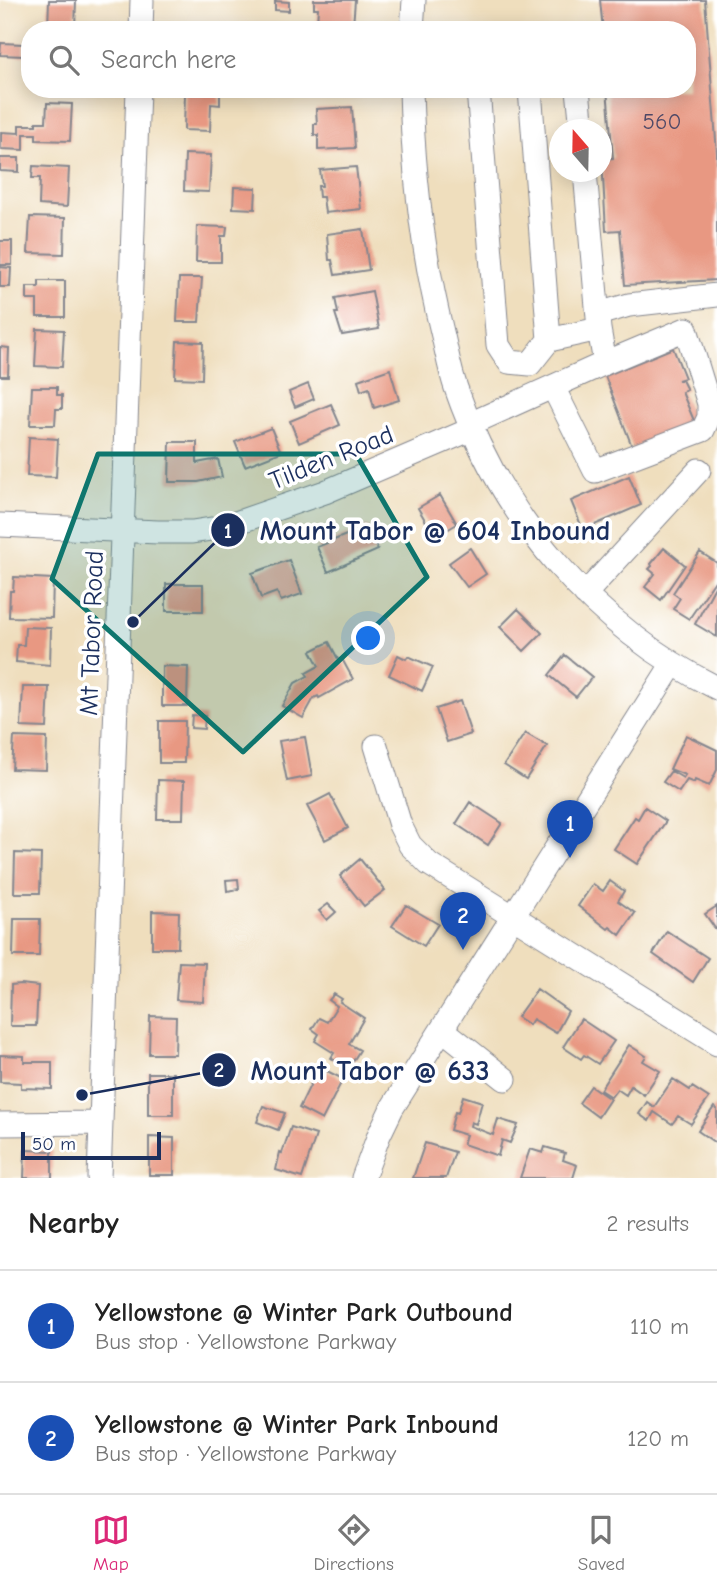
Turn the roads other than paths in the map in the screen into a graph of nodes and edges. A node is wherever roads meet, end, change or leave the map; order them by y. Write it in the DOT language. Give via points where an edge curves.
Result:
graph roads {
  1 [pos="142,0"];
  2 [pos="414,0"];
  3 [pos="141,21"];
  4 [pos="413,21"];
  5 [pos="138,98"];
  6 [pos="412,98"];
  7 [pos="479,98"];
  8 [pos="531,98"];
  9 [pos="579,98"];
  10 [pos="581,119"];
  11 [pos="586,182"];
  12 [pos="717,295"];
  13 [pos="599,321"];
  14 [pos="549,340"];
  15 [pos="605,363"];
  16 [pos="553,387"];
  17 [pos="471,426"];
  18 [pos="699,470"];
  19 [pos="0,526"];
  20 [pos="122,530"];
  21 [pos="585,594"];
  22 [pos="672,665"];
  23 [pos="717,688"];
  24 [pos="376,746"];
  25 [pos="512,916"];
  26 [pos="442,1030"];
  27 [pos="717,1044"];
  28 [pos="505,1079"];
  29 [pos="101,1123"];
  30 [pos="0,1124"];
  31 [pos="99,1178"];
  32 [pos="363,1178"];
  1 -- 3 [label="street"];
  2 -- 4 [label="street"];
  5 -- 20 [label="street, Mt Tabor Road"];
  6 -- 17 [label="street" via="415,160 436,308 455,386"];
  7 -- 14 [label="street" via="498,345 509,362 530,364"];
  8 -- 14 [label="street"];
  9 -- 10 [label="street"];
  11 -- 13 [label="street"];
  12 -- 13 [label="street" via="629,305"];
  13 -- 14 [label="street"];
  13 -- 15 [label="street"];
  15 -- 16 [label="street, Tilden Road"];
  15 -- 16 [label="street, Tilden Road" via="686,329 709,404 703,429 595,471"];
  16 -- 17 [label="street, Tilden Road"];
  17 -- 20 [label="street, Tilden Road" via="325,492 224,527 192,532"];
  17 -- 21 [label="street" via="501,488 527,528"];
  18 -- 21 [label="street"];
  19 -- 20 [label="street, Tilden Road"];
  20 -- 29 [label="street, Mt Tabor Road"];
  21 -- 22 [label="street"];
  22 -- 23 [label="street"];
  22 -- 25 [label="street"];
  24 -- 25 [label="street" via="391,802 411,845 429,864"];
  25 -- 26 [label="street"];
  25 -- 27 [label="street"];
  26 -- 28 [label="street"];
  26 -- 32 [label="street" via="392,1108"];
  29 -- 30 [label="street"];
  29 -- 31 [label="street, Mt Tabor Road"];
}
